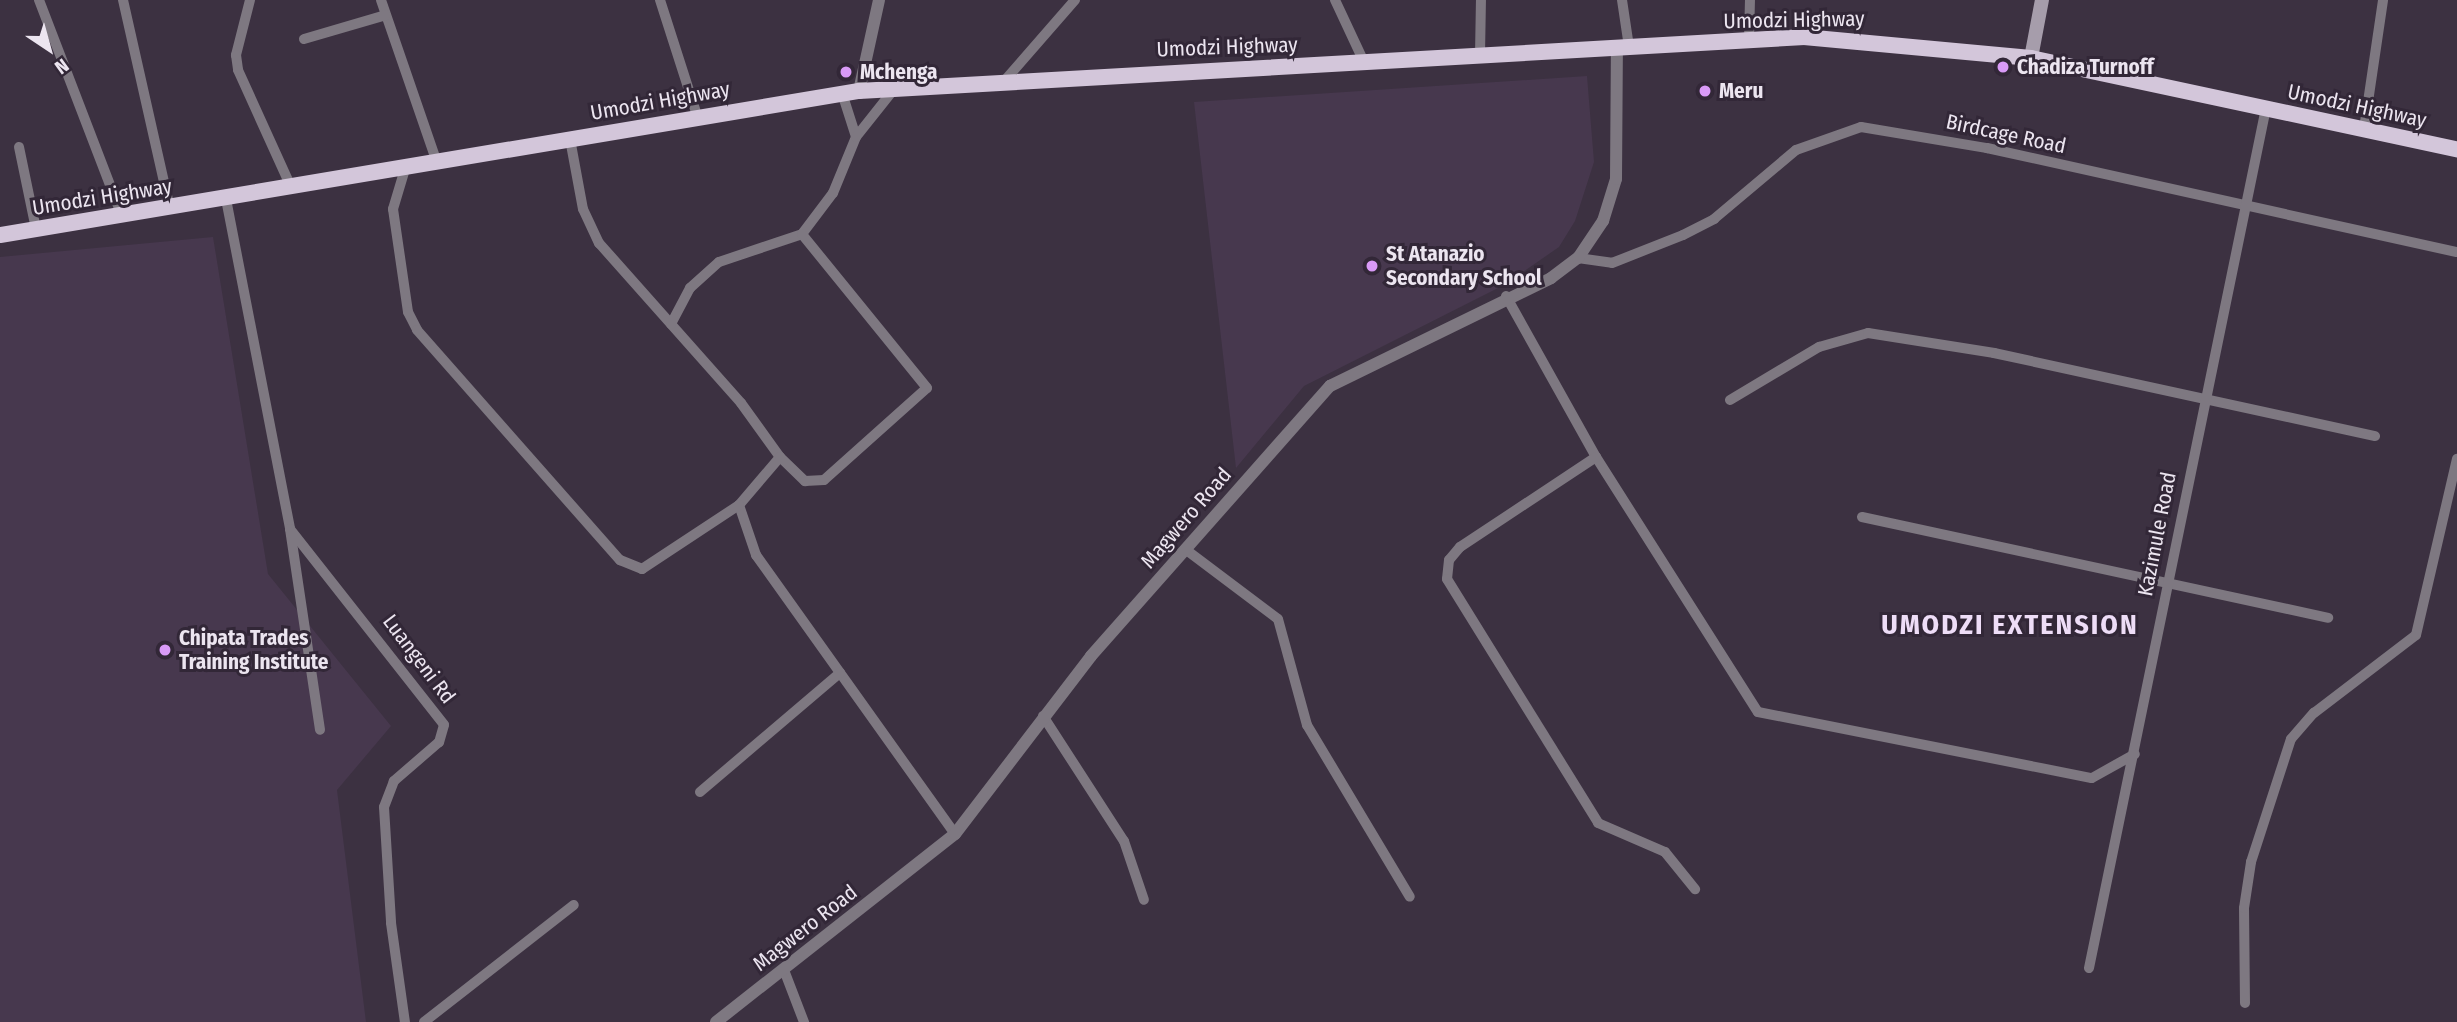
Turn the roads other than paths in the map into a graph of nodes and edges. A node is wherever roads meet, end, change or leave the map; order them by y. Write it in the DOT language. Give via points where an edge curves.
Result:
graph roads {
  1 [pos="39,0"];
  2 [pos="123,0"];
  3 [pos="250,0"];
  4 [pos="381,0"];
  5 [pos="660,0"];
  6 [pos="879,0"];
  7 [pos="1074,0"];
  8 [pos="1335,0"];
  9 [pos="1481,0"];
  10 [pos="1622,0"];
  11 [pos="1750,0"];
  12 [pos="2042,0"];
  13 [pos="2383,0"];
  14 [pos="386,15"];
  15 [pos="304,39"];
  16 [pos="1749,40"];
  17 [pos="1623,47"];
  18 [pos="1480,55"];
  19 [pos="2031,58"];
  20 [pos="1364,62"];
  21 [pos="1006,79"];
  22 [pos="895,88"];
  23 [pos="859,91"];
  24 [pos="842,93"];
  25 [pos="2266,108"];
  26 [pos="698,115"];
  27 [pos="2364,129"];
  28 [pos="856,137"];
  29 [pos="570,139"];
  30 [pos="19,147"];
  31 [pos="2457,149"];
  32 [pos="437,163"];
  33 [pos="405,169"];
  34 [pos="291,187"];
  35 [pos="226,199"];
  36 [pos="2248,207"];
  37 [pos="170,208"];
  38 [pos="122,216"];
  39 [pos="36,229"];
  40 [pos="802,234"];
  41 [pos="0,235"];
  42 [pos="2457,252"];
  43 [pos="1578,258"];
  44 [pos="1506,296"];
  45 [pos="671,324"];
  46 [pos="1730,400"];
  47 [pos="2205,400"];
  48 [pos="2375,436"];
  49 [pos="780,457"];
  50 [pos="1595,457"];
  51 [pos="2457,459"];
  52 [pos="739,505"];
  53 [pos="1862,517"];
  54 [pos="290,529"];
  55 [pos="1185,549"];
  56 [pos="2166,585"];
  57 [pos="2328,618"];
  58 [pos="840,673"];
  59 [pos="1043,716"];
  60 [pos="320,730"];
  61 [pos="2135,754"];
  62 [pos="700,792"];
  63 [pos="955,834"];
  64 [pos="1695,889"];
  65 [pos="1410,897"];
  66 [pos="1143,900"];
  67 [pos="574,905"];
  68 [pos="2089,968"];
  69 [pos="784,970"];
  70 [pos="2245,1003"];
  71 [pos="405,1022"];
  72 [pos="424,1022"];
  73 [pos="716,1022"];
  74 [pos="804,1022"];
  1 -- 38 [label="street"];
  2 -- 37 [label="street"];
  3 -- 34 [label="street" via="236,55 239,70"];
  4 -- 14 [label="street"];
  5 -- 26 [label="street"];
  6 -- 23 [label="street"];
  7 -- 21 [label="street"];
  8 -- 20 [label="street"];
  9 -- 18 [label="street"];
  10 -- 17 [label="street"];
  11 -- 16 [label="street"];
  12 -- 19 [label="main road"];
  13 -- 27 [label="street"];
  14 -- 15 [label="street"];
  14 -- 32 [label="street"];
  16 -- 17 [label="highway, Umodzi Highway"];
  16 -- 19 [label="highway, Umodzi Highway" via="1868,39"];
  17 -- 18 [label="highway, Umodzi Highway"];
  17 -- 43 [label="street, Magwero Road" via="1616,179 1603,221"];
  18 -- 20 [label="highway, Umodzi Highway"];
  19 -- 25 [label="highway, Umodzi Highway"];
  20 -- 21 [label="highway, Umodzi Highway"];
  21 -- 22 [label="highway, Umodzi Highway"];
  22 -- 23 [label="highway, Umodzi Highway"];
  22 -- 28 [label="street"];
  23 -- 24 [label="highway, Umodzi Highway"];
  24 -- 26 [label="highway, Umodzi Highway"];
  24 -- 28 [label="street"];
  25 -- 27 [label="highway, Umodzi Highway"];
  25 -- 36 [label="street, Kazimule Road"];
  26 -- 29 [label="highway, Umodzi Highway"];
  27 -- 31 [label="highway, Umodzi Highway"];
  28 -- 40 [label="street" via="833,194"];
  29 -- 32 [label="highway, Umodzi Highway"];
  29 -- 45 [label="street" via="590,227"];
  30 -- 39 [label="street"];
  32 -- 33 [label="highway, Umodzi Highway"];
  33 -- 34 [label="highway, Umodzi Highway"];
  33 -- 52 [label="street" via="393,209 408,312 417,330 621,560 642,569"];
  34 -- 35 [label="highway, Umodzi Highway"];
  35 -- 37 [label="highway, Umodzi Highway"];
  35 -- 54 [label="street, Luangeni Rd"];
  36 -- 42 [label="street, Birdcage Road"];
  36 -- 43 [label="street, Birdcage Road" via="1861,127 1796,150 1714,219 1683,235 1612,263"];
  36 -- 47 [label="street, Kazimule Road"];
  37 -- 38 [label="highway, Umodzi Highway"];
  38 -- 39 [label="highway, Umodzi Highway"];
  39 -- 41 [label="highway, Umodzi Highway"];
  40 -- 45 [label="street" via="719,262 690,288"];
  40 -- 49 [label="street" via="927,388 824,480 805,481"];
  43 -- 44 [label="street, Magwero Road" via="1551,278"];
  44 -- 50 [label="street"];
  44 -- 55 [label="street, Magwero Road" via="1330,386"];
  45 -- 49 [label="street"];
  46 -- 47 [label="street" via="1819,347 1868,333"];
  47 -- 48 [label="street"];
  47 -- 56 [label="street, Kazimule Road"];
  49 -- 52 [label="street"];
  50 -- 61 [label="street" via="1758,712 2092,778"];
  50 -- 64 [label="street" via="1460,547 1449,561 1447,579 1598,823 1665,852"];
  51 -- 70 [label="street" via="2413,640 2314,713 2291,739 2251,862 2244,908"];
  52 -- 58 [label="street" via="756,555"];
  53 -- 56 [label="street"];
  54 -- 60 [label="street, Luangeni Rd"];
  54 -- 71 [label="street, Luangeni Rd" via="444,725 439,742 394,781 384,807 388,901"];
  55 -- 59 [label="street, Magwero Road"];
  55 -- 65 [label="street" via="1278,620 1307,724"];
  56 -- 57 [label="street"];
  56 -- 61 [label="street, Kazimule Road"];
  58 -- 62 [label="street"];
  58 -- 63 [label="street"];
  59 -- 63 [label="street, Magwero Road"];
  59 -- 66 [label="street" via="1124,841"];
  61 -- 68 [label="street, Kazimule Road"];
  63 -- 69 [label="street, Magwero Road"];
  67 -- 72 [label="street"];
  69 -- 73 [label="street, Magwero Road"];
  69 -- 74 [label="street"];
}
